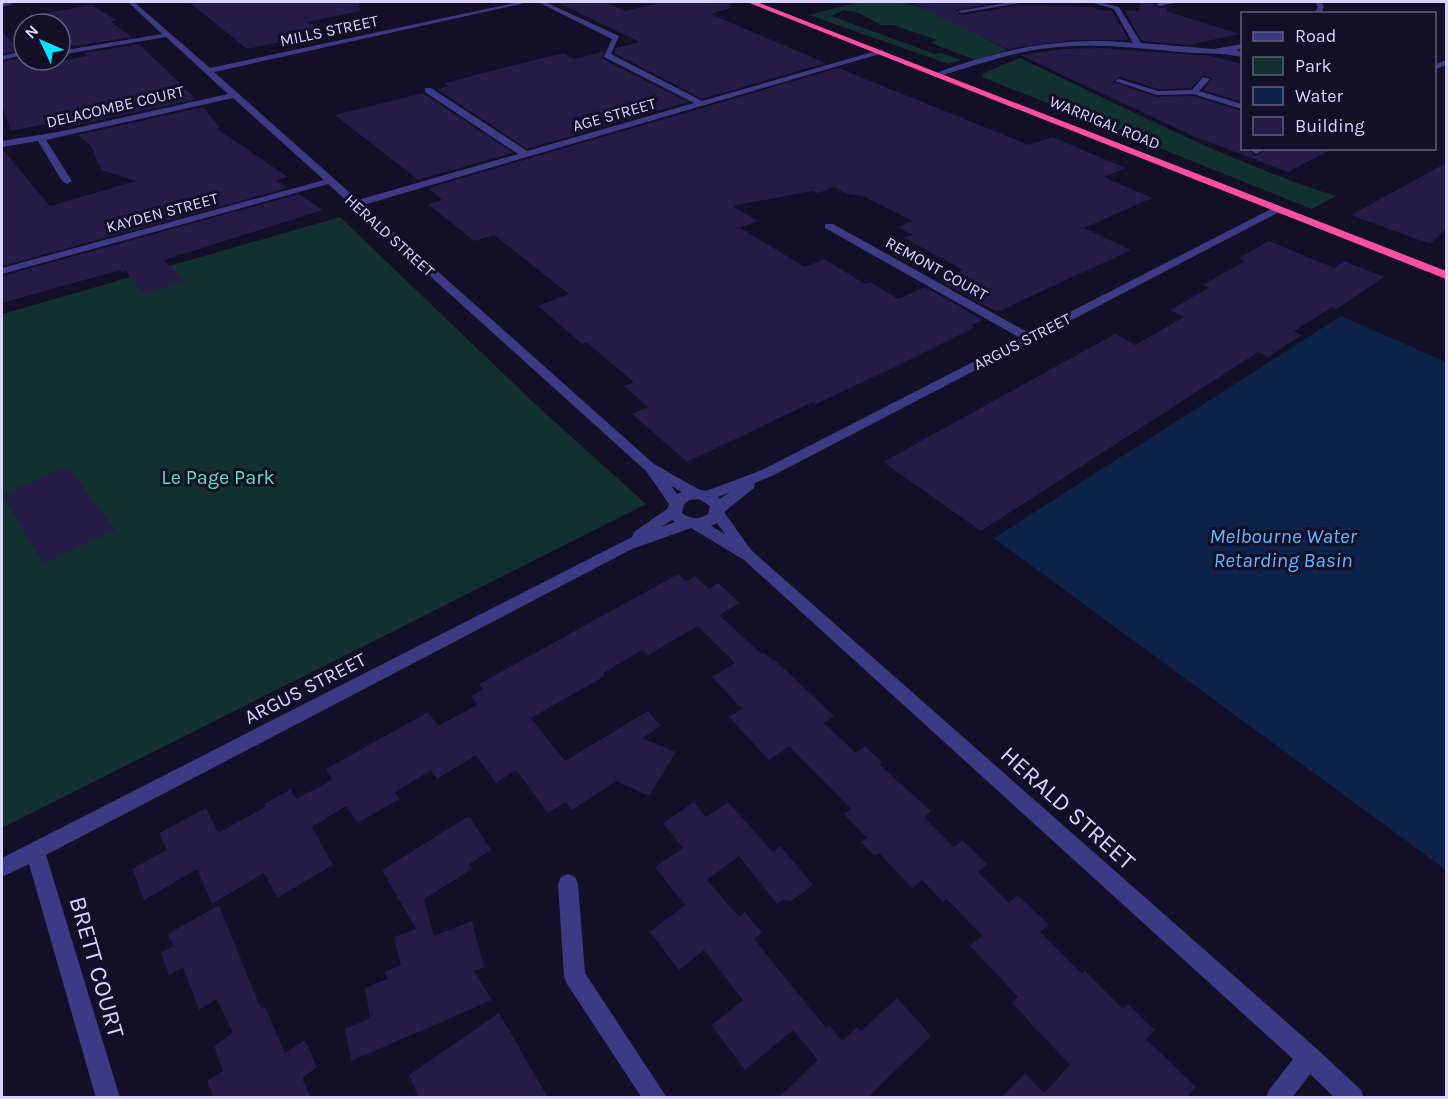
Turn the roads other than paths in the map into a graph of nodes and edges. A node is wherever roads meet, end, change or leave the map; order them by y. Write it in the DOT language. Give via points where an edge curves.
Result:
graph roads {
  1 [pos="14,2"];
  2 [pos="131,2"];
  3 [pos="526,2"];
  4 [pos="541,2"];
  5 [pos="751,2"];
  6 [pos="1022,2"];
  7 [pos="1093,2"];
  8 [pos="1177,2"];
  9 [pos="1159,4"];
  10 [pos="2,5"];
  11 [pos="962,11"];
  12 [pos="168,35"];
  13 [pos="1135,46"];
  14 [pos="1241,46"];
  15 [pos="72,51"];
  16 [pos="880,51"];
  17 [pos="1229,51"];
  18 [pos="1241,55"];
  19 [pos="208,71"];
  20 [pos="940,74"];
  21 [pos="1206,79"];
  22 [pos="953,80"];
  23 [pos="1119,81"];
  24 [pos="428,90"];
  25 [pos="1194,92"];
  26 [pos="234,94"];
  27 [pos="702,104"];
  28 [pos="1241,107"];
  29 [pos="41,138"];
  30 [pos="2,144"];
  31 [pos="526,155"];
  32 [pos="67,181"];
  33 [pos="330,182"];
  34 [pos="356,204"];
  35 [pos="1278,209"];
  36 [pos="829,226"];
  37 [pos="2,271"];
  38 [pos="1446,275"];
  39 [pos="1029,338"];
  40 [pos="649,467"];
  41 [pos="766,473"];
  42 [pos="700,495"];
  43 [pos="675,507"];
  44 [pos="717,511"];
  45 [pos="693,524"];
  46 [pos="627,545"];
  47 [pos="749,556"];
  48 [pos="35,851"];
  49 [pos="2,868"];
  50 [pos="568,884"];
  51 [pos="1309,1057"];
  52 [pos="108,1098"];
  53 [pos="656,1098"];
  54 [pos="1277,1098"];
  55 [pos="1353,1098"];
  1 -- 10 [label="street"];
  2 -- 12 [label="street, HERALD STREET"];
  3 -- 19 [label="street, MILLS STREET"];
  4 -- 27 [label="street" via="616,38 607,55"];
  5 -- 16 [label="highway, WARRIGAL ROAD"];
  6 -- 11 [label="street"];
  7 -- 13 [label="street" via="1116,8"];
  8 -- 9 [label="street"];
  12 -- 15 [label="street"];
  12 -- 19 [label="street, HERALD STREET"];
  13 -- 17 [label="street"];
  13 -- 20 [label="street" via="1078,42 1038,45"];
  13 -- 22 [label="street" via="1035,52"];
  14 -- 17 [label="street" via="1232,46"];
  16 -- 20 [label="highway, WARRIGAL ROAD"];
  16 -- 27 [label="street, AGE STREET"];
  17 -- 18 [label="street"];
  19 -- 26 [label="street, HERALD STREET"];
  20 -- 22 [label="highway, WARRIGAL ROAD"];
  21 -- 25 [label="street"];
  22 -- 35 [label="highway, WARRIGAL ROAD"];
  23 -- 25 [label="street" via="1157,93"];
  24 -- 31 [label="street"];
  25 -- 28 [label="street"];
  26 -- 29 [label="street, DELACOMBE COURT"];
  26 -- 33 [label="street, HERALD STREET"];
  27 -- 31 [label="street, AGE STREET"];
  29 -- 30 [label="street, DELACOMBE COURT"];
  29 -- 32 [label="street"];
  31 -- 34 [label="street, AGE STREET"];
  33 -- 34 [label="street, HERALD STREET"];
  33 -- 37 [label="street, KAYDEN STREET"];
  34 -- 40 [label="street, HERALD STREET"];
  35 -- 38 [label="highway, WARRIGAL ROAD"];
  35 -- 39 [label="street, ARGUS STREET"];
  36 -- 39 [label="street, REMONT COURT"];
  39 -- 41 [label="street, ARGUS STREET"];
  40 -- 42 [label="street, HERALD STREET"];
  40 -- 43 [label="street, HERALD STREET"];
  41 -- 42 [label="street, ARGUS STREET"];
  41 -- 44 [label="street, ARGUS STREET"];
  42 -- 43 [label="street" via="684,497"];
  42 -- 44 [label="street" via="714,501"];
  43 -- 45 [label="street" via="679,519"];
  43 -- 46 [label="street, ARGUS STREET"];
  44 -- 45 [label="street" via="710,520"];
  44 -- 47 [label="street, HERALD STREET"];
  45 -- 46 [label="street, ARGUS STREET"];
  45 -- 47 [label="street, HERALD STREET"];
  46 -- 48 [label="street, ARGUS STREET"];
  47 -- 51 [label="street, HERALD STREET"];
  48 -- 49 [label="street, ARGUS STREET"];
  48 -- 52 [label="street, BRETT COURT"];
  50 -- 53 [label="street" via="575,976"];
  51 -- 54 [label="street"];
  51 -- 55 [label="street, HERALD STREET"];
}
